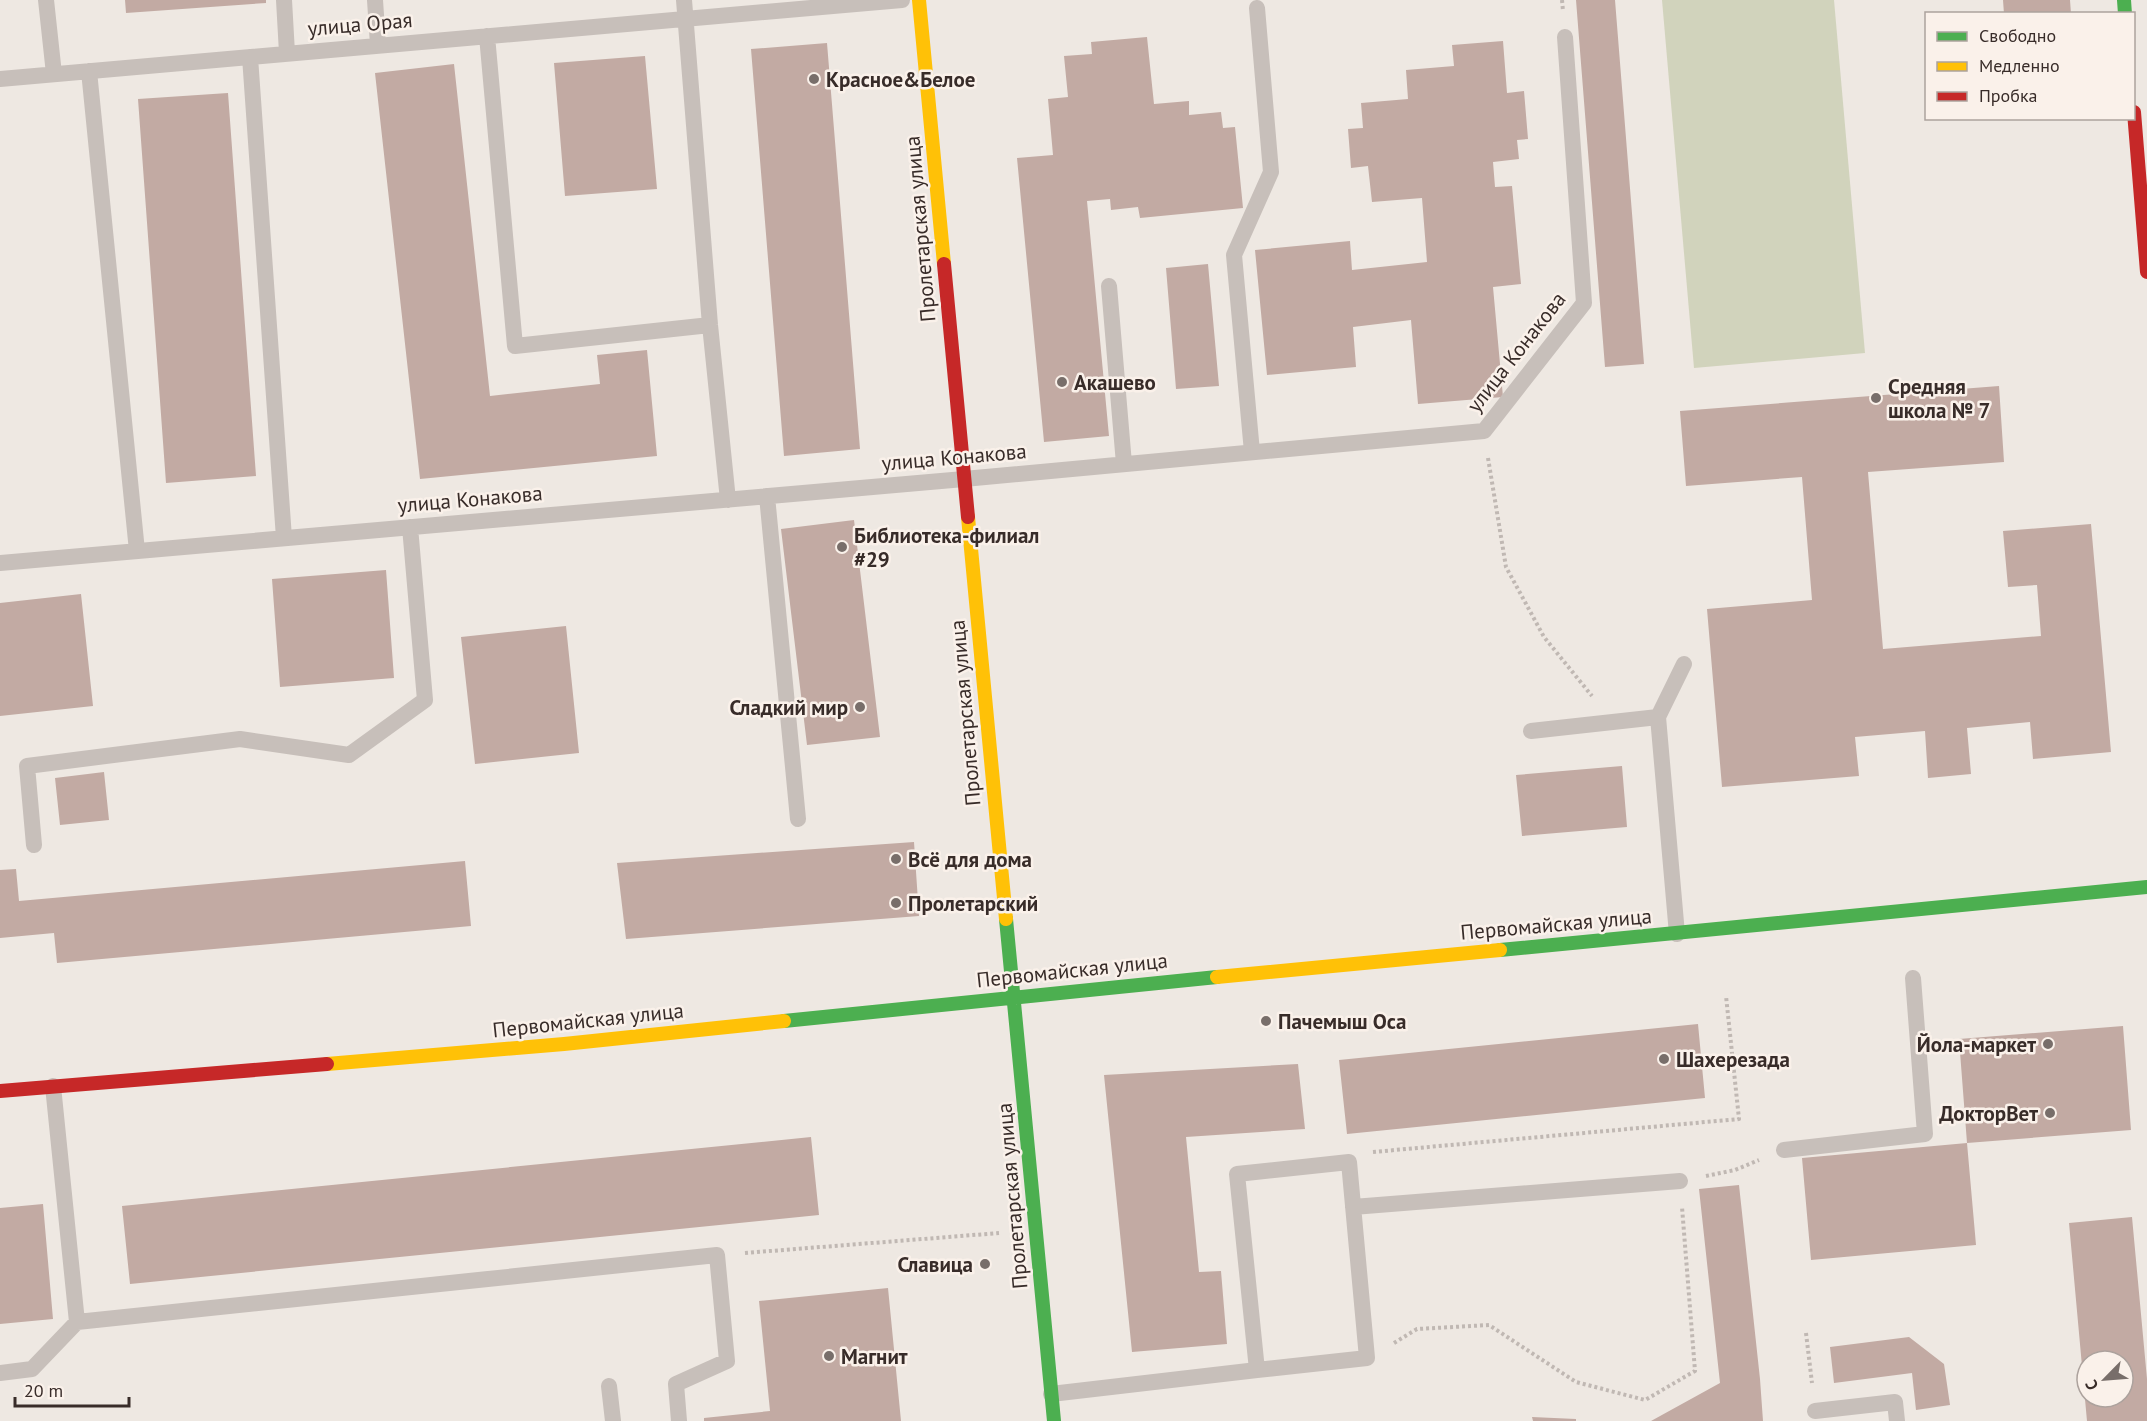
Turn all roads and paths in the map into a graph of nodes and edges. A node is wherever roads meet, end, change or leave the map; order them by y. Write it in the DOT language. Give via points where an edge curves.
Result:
graph roads {
  1 [pos="46,0"];
  2 [pos="284,0"];
  3 [pos="375,0"];
  4 [pos="684,0"];
  5 [pos="902,0"];
  6 [pos="919,0"];
  7 [pos="1257,8"];
  8 [pos="686,19"];
  9 [pos="487,36"];
  10 [pos="1565,37"];
  11 [pos="378,45"];
  12 [pos="287,53"];
  13 [pos="250,57"];
  14 [pos="89,71"];
  15 [pos="54,74"];
  16 [pos="0,78"];
  17 [pos="2134,120"];
  18 [pos="2147,272"];
  19 [pos="1109,286"];
  20 [pos="710,325"];
  21 [pos="1484,431"];
  22 [pos="1252,452"];
  23 [pos="1124,464"];
  24 [pos="964,479"];
  25 [pos="767,496"];
  26 [pos="728,500"];
  27 [pos="410,527"];
  28 [pos="284,538"];
  29 [pos="137,551"];
  30 [pos="0,563"];
  31 [pos="1684,664"];
  32 [pos="1658,717"];
  33 [pos="1618,722"];
  34 [pos="1531,731"];
  35 [pos="798,819"];
  36 [pos="34,845"];
  37 [pos="2147,887"];
  38 [pos="1677,934"];
  39 [pos="1913,978"];
  40 [pos="1726,996"];
  41 [pos="1014,997"];
  42 [pos="53,1086"];
  43 [pos="0,1091"];
  44 [pos="1784,1150"];
  45 [pos="1371,1152"];
  46 [pos="1680,1181"];
  47 [pos="1353,1207"];
  48 [pos="999,1233"];
  49 [pos="717,1255"];
  50 [pos="76,1322"];
  51 [pos="1806,1333"];
  52 [pos="1367,1358"];
  53 [pos="1257,1370"];
  54 [pos="0,1373"];
  55 [pos="609,1386"];
  56 [pos="1051,1394"];
  57 [pos="1815,1411"];
  58 [pos="613,1421"];
  59 [pos="679,1421"];
  60 [pos="1054,1421"];
  61 [pos="1897,1421"];
  1 -- 15 [label="lane"];
  2 -- 12 [label="lane"];
  3 -- 11 [label="lane"];
  4 -- 8 [label="lane"];
  5 -- 8 [label="lane, улица Орая"];
  6 -- 24 [label="main road, Пролетарская улица"];
  7 -- 22 [label="lane" via="1270,172 1234,255"];
  8 -- 9 [label="lane, улица Орая"];
  8 -- 20 [label="lane"];
  9 -- 11 [label="lane, улица Орая"];
  9 -- 20 [label="lane" via="515,346"];
  10 -- 21 [label="lane, улица Конакова" via="1584,303"];
  11 -- 12 [label="lane, улица Орая"];
  12 -- 13 [label="lane, улица Орая"];
  13 -- 14 [label="lane, улица Орая"];
  13 -- 28 [label="lane"];
  14 -- 15 [label="lane, улица Орая"];
  14 -- 29 [label="lane"];
  15 -- 16 [label="lane, улица Орая"];
  17 -- 18 [label="main road"];
  19 -- 23 [label="lane"];
  20 -- 26 [label="lane"];
  21 -- 22 [label="lane, улица Конакова"];
  21 -- 33 [label="path" via="1506,567 1544,637 1602,709"];
  22 -- 23 [label="lane, улица Конакова"];
  23 -- 24 [label="lane, улица Конакова"];
  24 -- 25 [label="lane, улица Конакова"];
  24 -- 41 [label="main road, Пролетарская улица"];
  25 -- 26 [label="lane, улица Конакова"];
  25 -- 35 [label="lane"];
  26 -- 27 [label="lane, улица Конакова"];
  27 -- 28 [label="lane, улица Конакова"];
  27 -- 36 [label="lane" via="425,700 349,755 240,739 27,766"];
  28 -- 29 [label="lane, улица Конакова"];
  29 -- 30 [label="lane, улица Конакова"];
  31 -- 32 [label="lane"];
  32 -- 33 [label="lane"];
  32 -- 38 [label="lane"];
  33 -- 34 [label="lane"];
  37 -- 38 [label="main road, Первомайская улица"];
  38 -- 41 [label="main road, Первомайская улица"];
  39 -- 44 [label="lane" via="1925,1134"];
  40 -- 45 [label="path" via="1739,1119"];
  41 -- 42 [label="main road, Первомайская улица" via="564,1044"];
  41 -- 56 [label="main road, Пролетарская улица"];
  42 -- 43 [label="main road, Первомайская улица"];
  42 -- 50 [label="lane"];
  44 -- 46 [label="path" via="1735,1170"];
  46 -- 47 [label="lane"];
  46 -- 52 [label="path" via="1695,1371 1645,1400 1576,1382 1490,1325 1418,1329"];
  47 -- 52 [label="lane"];
  47 -- 53 [label="lane" via="1348,1162 1237,1174"];
  48 -- 49 [label="path"];
  49 -- 50 [label="lane"];
  49 -- 59 [label="lane" via="728,1361 676,1384"];
  50 -- 54 [label="lane" via="33,1370"];
  51 -- 57 [label="path"];
  52 -- 53 [label="lane"];
  53 -- 56 [label="lane"];
  55 -- 58 [label="lane"];
  56 -- 60 [label="main road, Пролетарская улица"];
  57 -- 61 [label="lane" via="1895,1402"];
}
